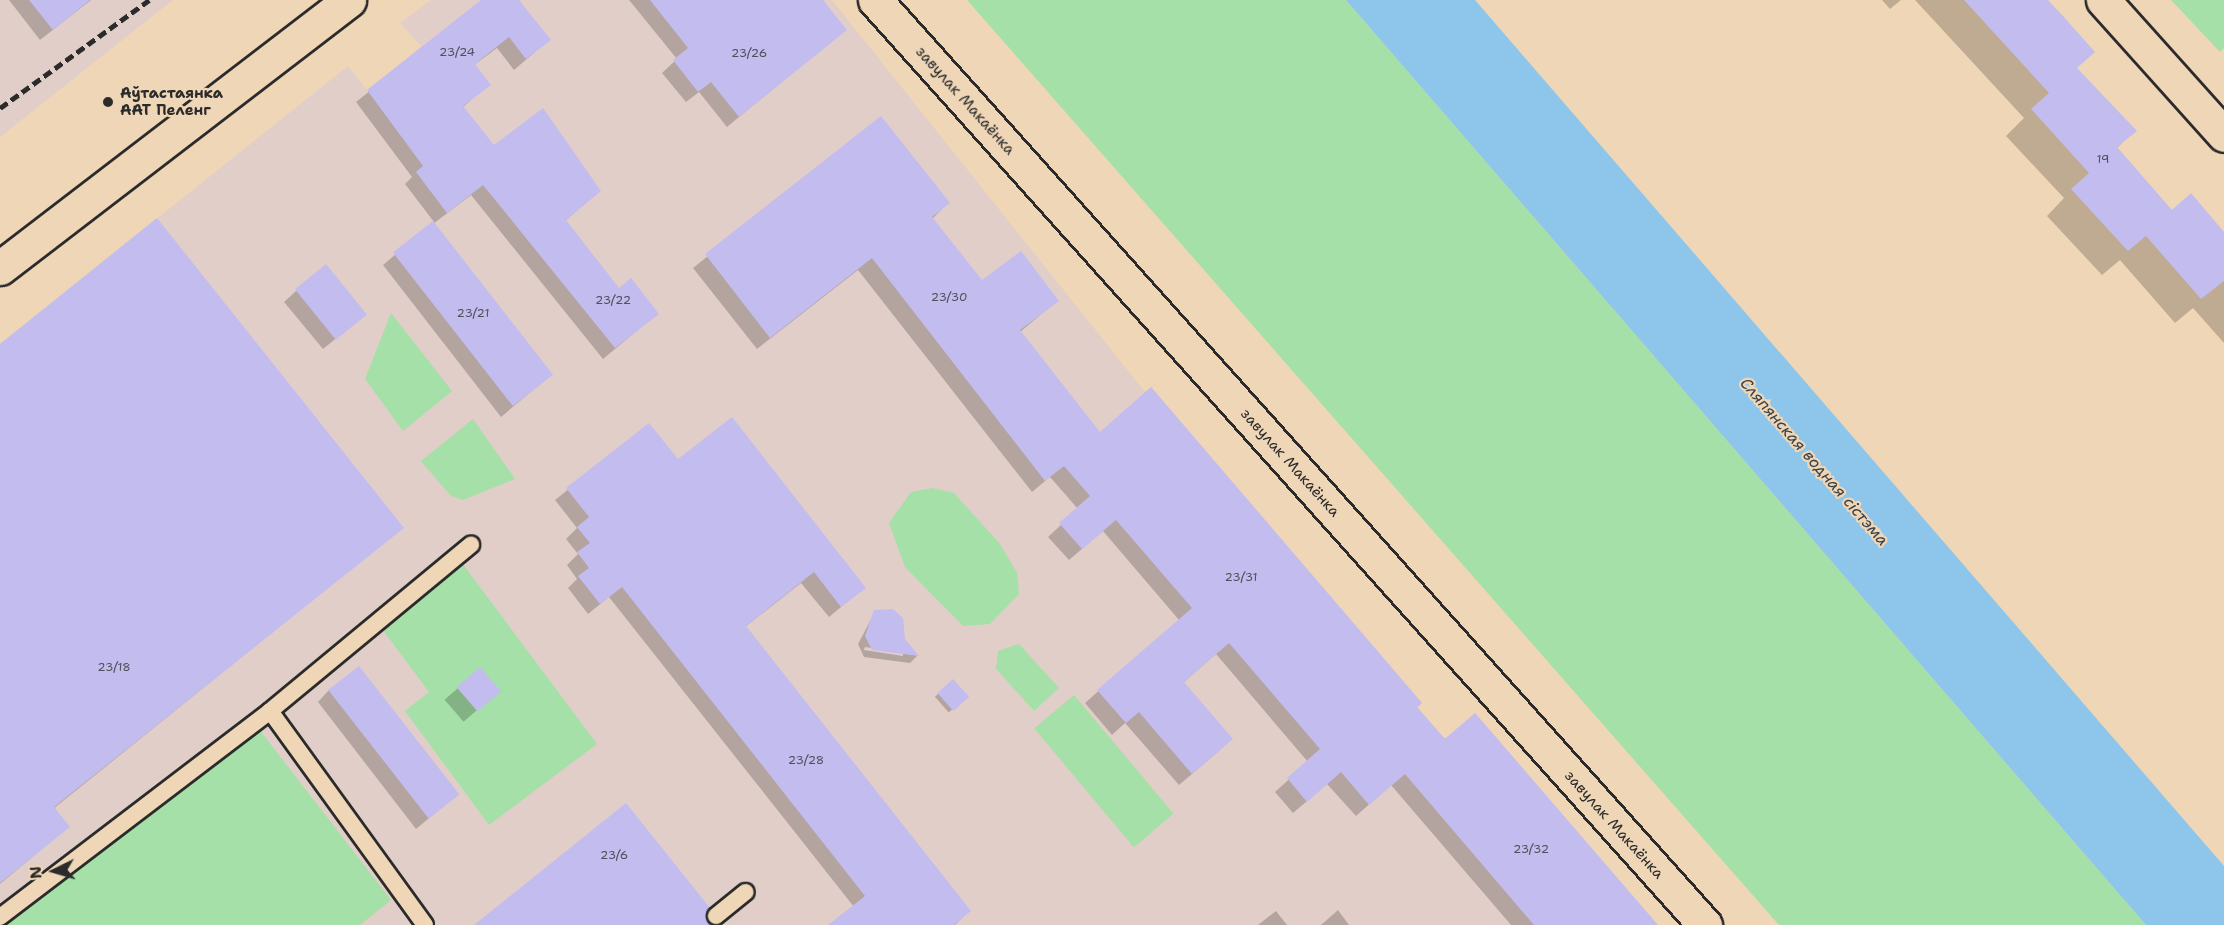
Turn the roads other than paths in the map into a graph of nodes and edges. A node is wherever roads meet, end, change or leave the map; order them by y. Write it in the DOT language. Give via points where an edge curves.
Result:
graph roads {
  1 [pos="349,0"];
  2 [pos="875,0"];
  3 [pos="2103,0"];
  4 [pos="2224,135"];
  5 [pos="0,268"];
  6 [pos="471,545"];
  7 [pos="270,711"];
  8 [pos="746,892"];
  9 [pos="716,916"];
  10 [pos="0,917"];
  11 [pos="425,925"];
  12 [pos="1705,925"];
  1 -- 5 [label="street"];
  2 -- 12 [label="street, завулак Макаёнка"];
  3 -- 4 [label="street"];
  6 -- 7 [label="lane"];
  7 -- 10 [label="lane"];
  7 -- 11 [label="lane"];
  8 -- 9 [label="lane"];
}
